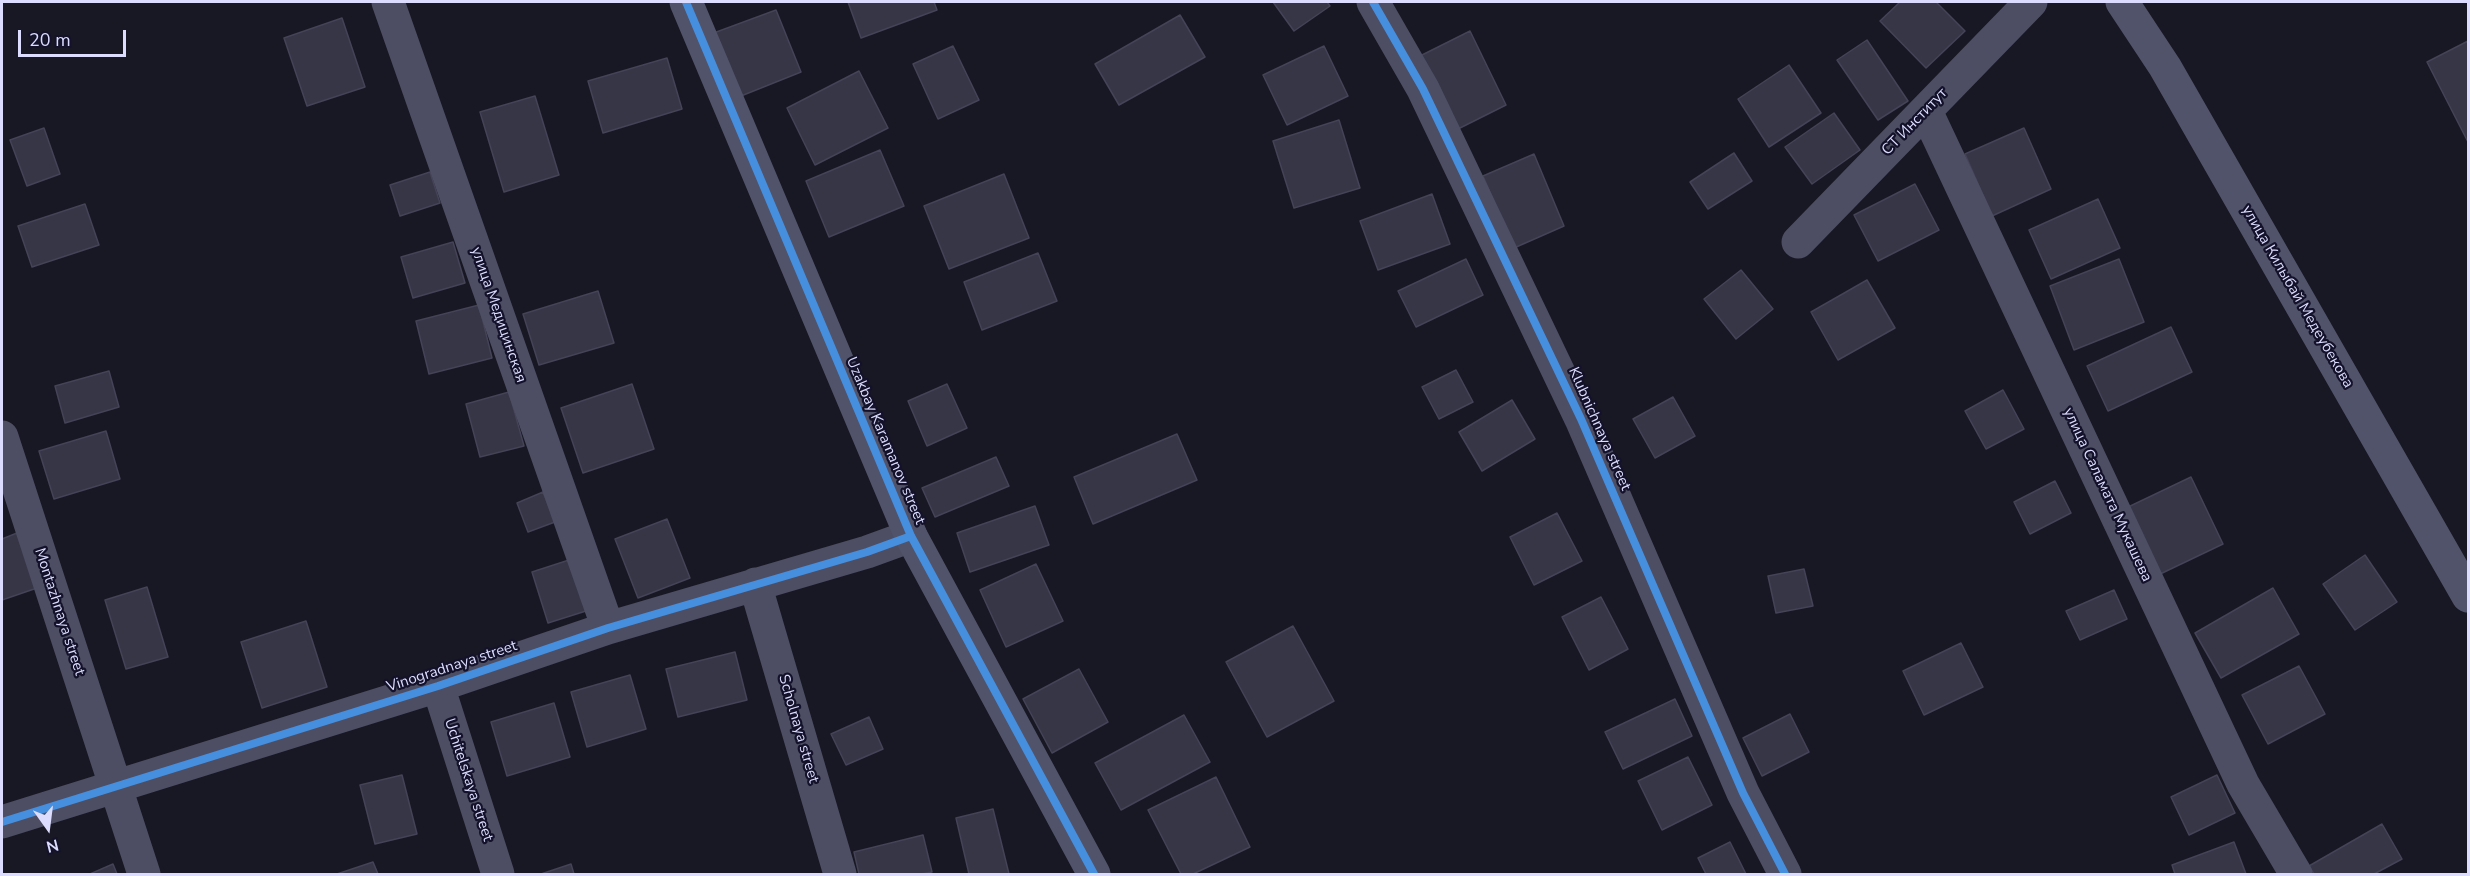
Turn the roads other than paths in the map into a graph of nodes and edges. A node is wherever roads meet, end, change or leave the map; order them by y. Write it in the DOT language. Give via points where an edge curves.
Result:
graph roads {
  1 [pos="388,2"];
  2 [pos="686,2"];
  3 [pos="1373,2"];
  4 [pos="2031,2"];
  5 [pos="2122,2"];
  6 [pos="1926,111"];
  7 [pos="1798,242"];
  8 [pos="2,437"];
  9 [pos="910,536"];
  10 [pos="755,584"];
  11 [pos="2469,596"];
  12 [pos="608,628"];
  13 [pos="438,686"];
  14 [pos="117,787"];
  15 [pos="2,822"];
  16 [pos="144,874"];
  17 [pos="498,874"];
  18 [pos="840,874"];
  19 [pos="1094,874"];
  20 [pos="1785,874"];
  21 [pos="2296,874"];
  1 -- 12 [label="street, улица Медицинская"];
  2 -- 9 [label="street, Uzakbay Karamanov street"];
  3 -- 20 [label="street, Klubnichnaya street" via="1423,89 1581,419 1743,793"];
  4 -- 6 [label="street, СТ Институт"];
  5 -- 11 [label="street, улица Килыбай Медеубекова" via="2165,67"];
  6 -- 7 [label="street, СТ Институт"];
  6 -- 21 [label="street, улица Саламата Мукашева" via="2243,784"];
  8 -- 14 [label="street, Montazhnaya street"];
  9 -- 10 [label="street, Vinogradnaya street"];
  9 -- 19 [label="street, Uzakbay Karamanov street"];
  10 -- 12 [label="street, Vinogradnaya street"];
  10 -- 18 [label="street, Scholnaya street"];
  12 -- 13 [label="street, Vinogradnaya street"];
  13 -- 14 [label="street, Vinogradnaya street"];
  13 -- 17 [label="street, Uchitelskaya street"];
  14 -- 15 [label="street, Vinogradnaya street"];
  14 -- 16 [label="street, Montazhnaya street"];
}
